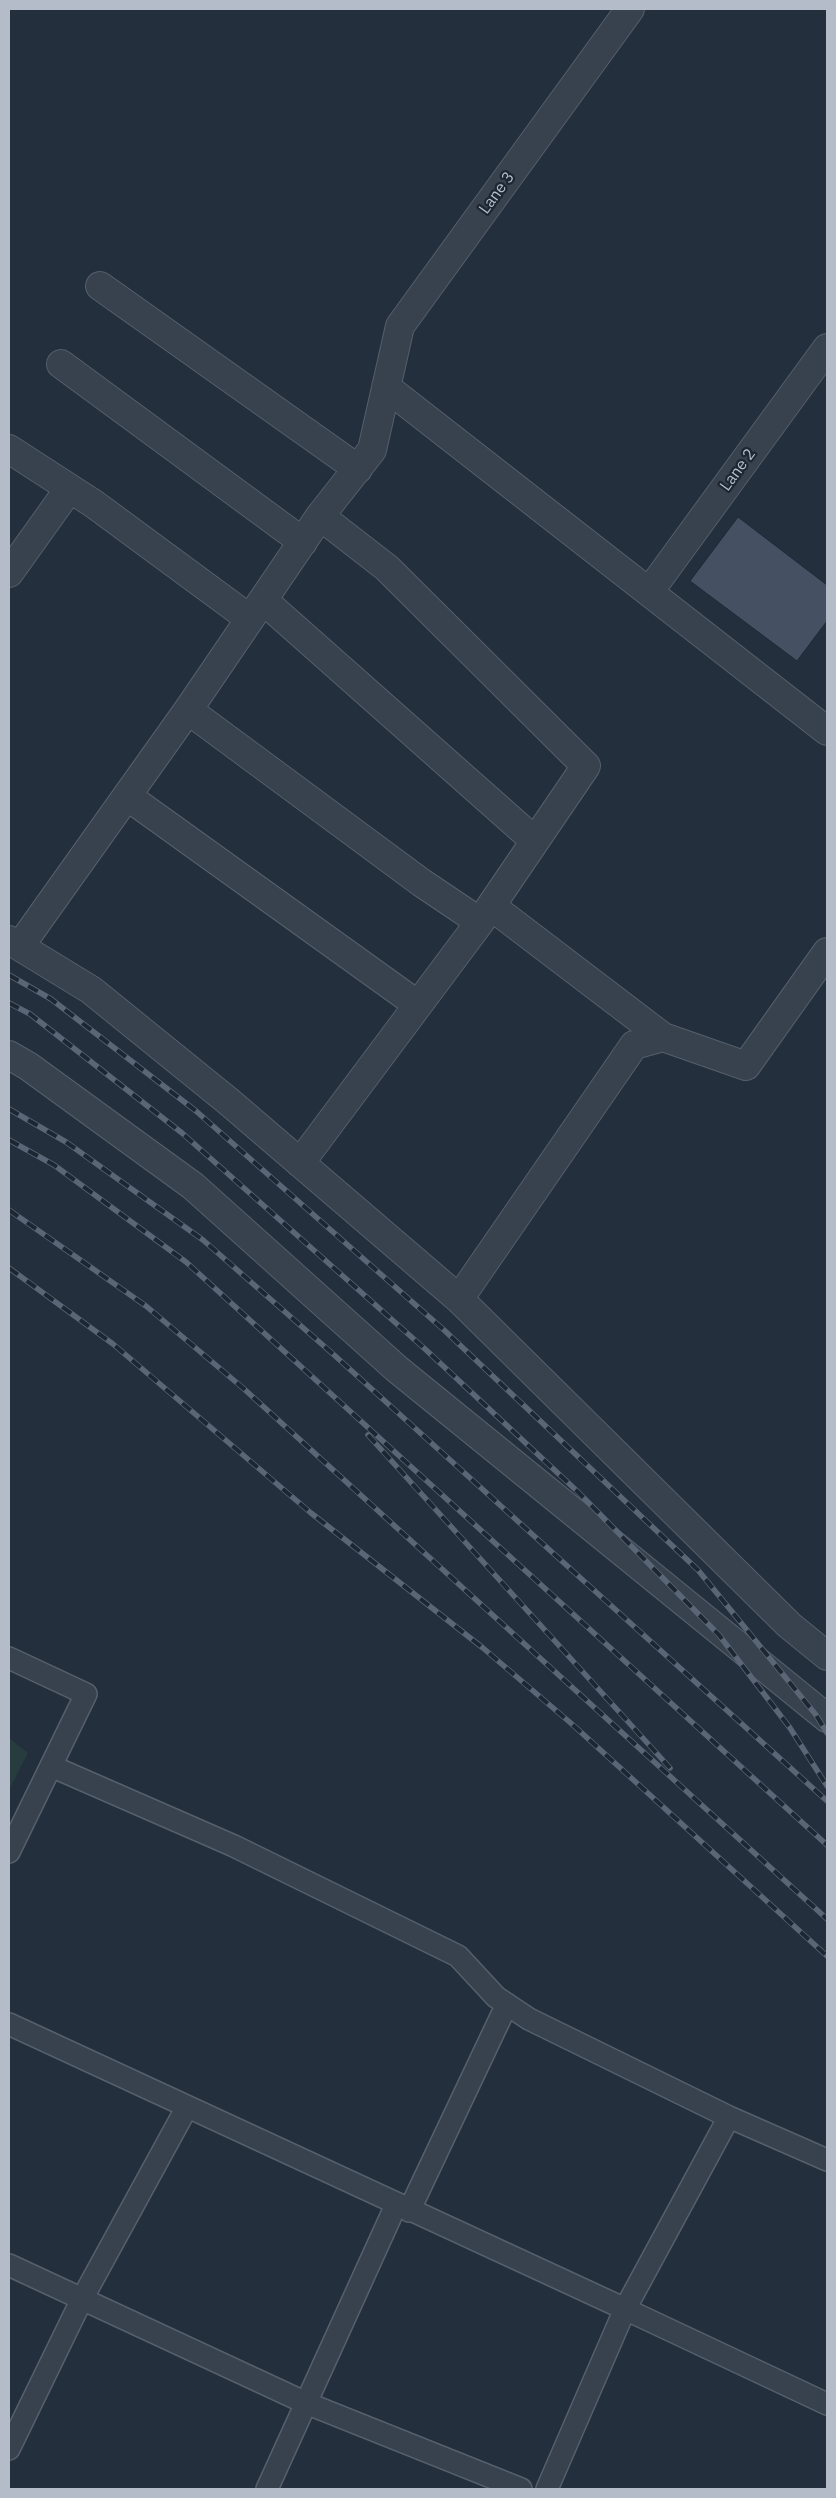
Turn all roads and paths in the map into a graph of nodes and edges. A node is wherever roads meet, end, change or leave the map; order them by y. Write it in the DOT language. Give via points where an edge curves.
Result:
graph roads {
  1 [pos="630,9"];
  2 [pos="100,286"];
  3 [pos="827,348"];
  4 [pos="62,364"];
  5 [pos="386,387"];
  6 [pos="9,449"];
  7 [pos="358,469"];
  8 [pos="69,489"];
  9 [pos="320,516"];
  10 [pos="303,542"];
  11 [pos="9,573"];
  12 [pos="649,592"];
  13 [pos="257,610"];
  14 [pos="188,710"];
  15 [pos="827,731"];
  16 [pos="127,796"];
  17 [pos="535,841"];
  18 [pos="486,914"];
  19 [pos="14,943"];
  20 [pos="827,952"];
  21 [pos="418,1005"];
  22 [pos="663,1037"];
  23 [pos="9,1055"];
  24 [pos="300,1163"];
  25 [pos="459,1299"];
  26 [pos="827,1656"];
  27 [pos="9,1658"];
  28 [pos="827,1718"];
  29 [pos="51,1766"];
  30 [pos="9,1852"];
  31 [pos="507,2004"];
  32 [pos="9,2024"];
  33 [pos="187,2107"];
  34 [pos="729,2117"];
  35 [pos="827,2160"];
  36 [pos="402,2208"];
  37 [pos="9,2265"];
  38 [pos="82,2299"];
  39 [pos="625,2309"];
  40 [pos="306,2403"];
  41 [pos="827,2404"];
  42 [pos="9,2449"];
  43 [pos="267,2489"];
  44 [pos="521,2489"];
  45 [pos="547,2489"];
  1 -- 5 [label="street, Lane 3" via="400,326"];
  2 -- 7 [label="street"];
  3 -- 12 [label="street, Lane 2"];
  4 -- 10 [label="street"];
  5 -- 7 [label="street, Lane 3" via="372,450"];
  5 -- 12 [label="street"];
  6 -- 8 [label="street"];
  7 -- 9 [label="street, Lane 3"];
  8 -- 11 [label="street"];
  8 -- 13 [label="street"];
  9 -- 10 [label="street, Lane 3"];
  9 -- 17 [label="street" via="387,568 586,766"];
  10 -- 13 [label="street, Lane 3"];
  12 -- 15 [label="street"];
  13 -- 14 [label="street, Lane 3"];
  13 -- 17 [label="street"];
  14 -- 16 [label="street, Lane 3"];
  14 -- 18 [label="street" via="422,883"];
  16 -- 19 [label="street, Lane 3"];
  16 -- 21 [label="street"];
  17 -- 18 [label="street"];
  18 -- 21 [label="street"];
  18 -- 22 [label="street"];
  19 -- 24 [label="street" via="91,990"];
  20 -- 22 [label="street" via="746,1066"];
  21 -- 24 [label="street"];
  22 -- 25 [label="street" via="634,1046"];
  23 -- 28 [label="street" via="193,1186 397,1369"];
  24 -- 25 [label="street"];
  25 -- 26 [label="street" via="782,1618"];
  27 -- 29 [label="lane" via="86,1694"];
  29 -- 30 [label="lane"];
  29 -- 31 [label="lane" via="234,1846 458,1956"];
  31 -- 34 [label="lane" via="529,2019"];
  31 -- 36 [label="lane"];
  32 -- 33 [label="lane"];
  33 -- 36 [label="lane"];
  33 -- 38 [label="lane"];
  34 -- 35 [label="lane"];
  34 -- 39 [label="lane"];
  36 -- 39 [label="lane"];
  36 -- 40 [label="lane"];
  37 -- 38 [label="lane"];
  38 -- 40 [label="lane"];
  38 -- 42 [label="lane"];
  39 -- 41 [label="lane"];
  39 -- 45 [label="lane"];
  40 -- 43 [label="lane"];
  40 -- 44 [label="lane"];
}
